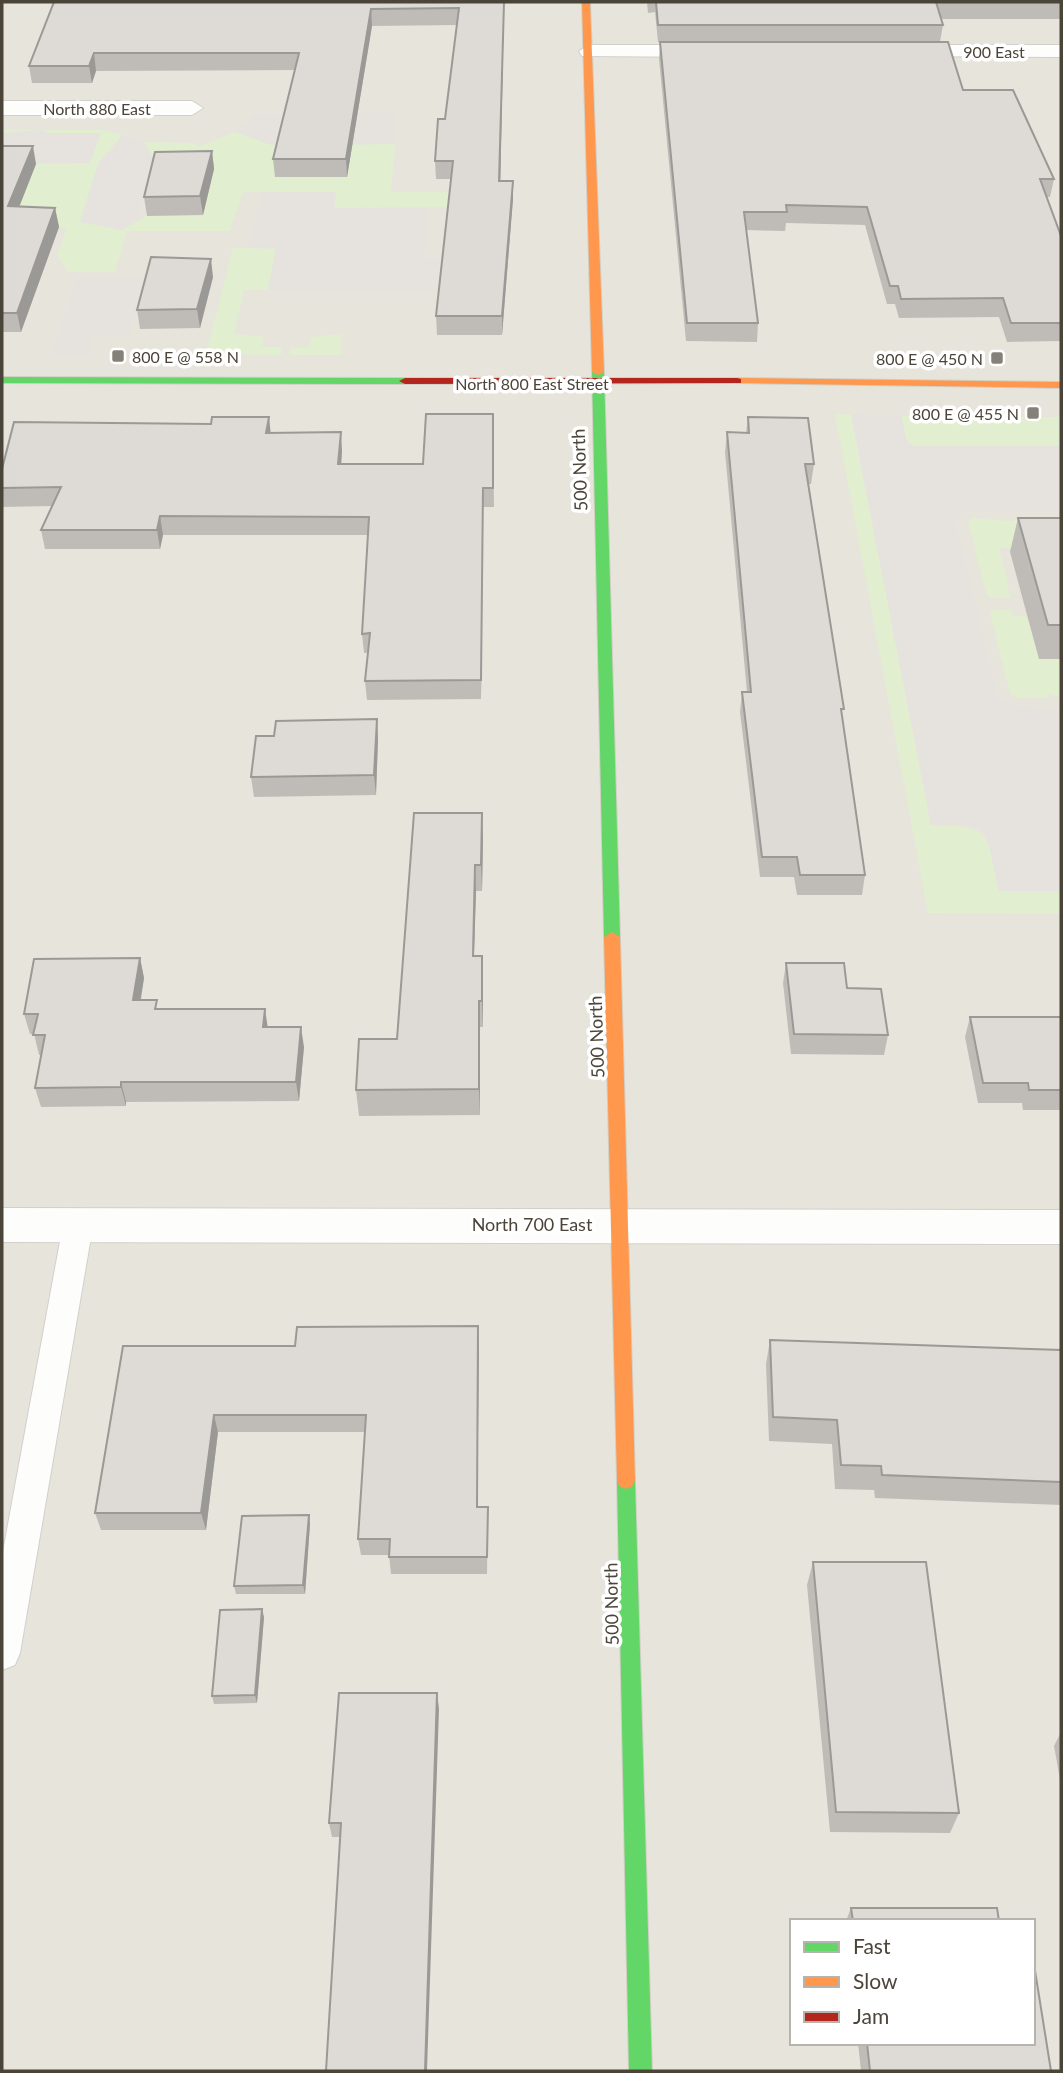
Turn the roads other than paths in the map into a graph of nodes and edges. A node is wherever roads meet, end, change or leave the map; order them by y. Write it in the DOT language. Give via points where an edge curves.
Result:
graph roads {
  1 [pos="586,2"];
  2 [pos="590,51"];
  3 [pos="734,51"];
  4 [pos="884,51"];
  5 [pos="1061,51"];
  6 [pos="2,108"];
  7 [pos="192,108"];
  8 [pos="2,380"];
  9 [pos="596,383"];
  10 [pos="1061,385"];
  11 [pos="621,1224"];
  12 [pos="2,1225"];
  13 [pos="78,1225"];
  14 [pos="1061,1227"];
  15 [pos="2,1653"];
  16 [pos="641,2071"];
  1 -- 2 [label="street, 500 North"];
  2 -- 3 [label="street"];
  2 -- 9 [label="street, 500 North"];
  4 -- 5 [label="street, 900 East"];
  6 -- 7 [label="street, North 880 East"];
  8 -- 9 [label="street, North 800 East Street"];
  9 -- 10 [label="street, North 800 East Street"];
  9 -- 11 [label="street, 500 North"];
  11 -- 13 [label="street, North 700 East"];
  11 -- 14 [label="street, North 700 East"];
  11 -- 16 [label="street, 500 North"];
  12 -- 13 [label="street, North 700 East"];
  13 -- 15 [label="lane"];
}
